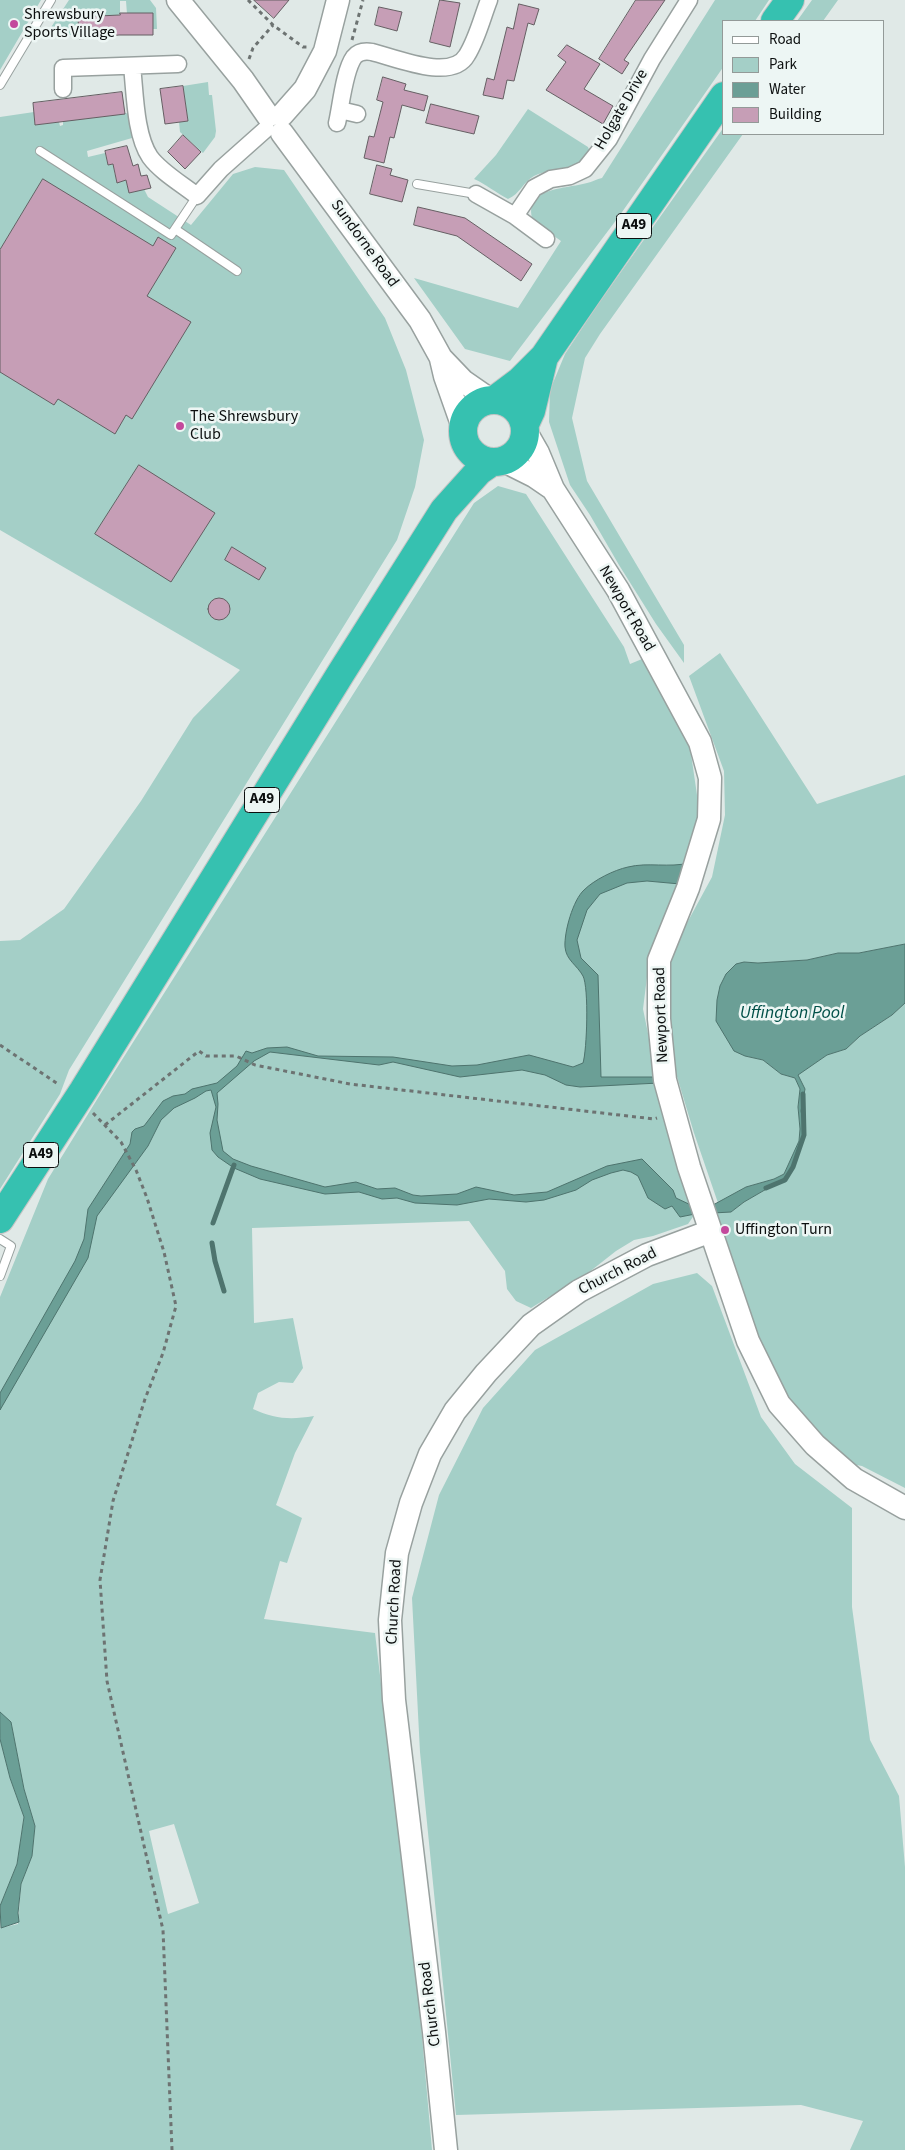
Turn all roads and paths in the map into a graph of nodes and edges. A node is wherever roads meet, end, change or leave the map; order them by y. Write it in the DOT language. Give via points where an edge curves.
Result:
graph roads {
  1 [pos="51,0"];
  2 [pos="178,0"];
  3 [pos="248,0"];
  4 [pos="338,0"];
  5 [pos="363,0"];
  6 [pos="488,0"];
  7 [pos="689,0"];
  8 [pos="790,0"];
  9 [pos="776,20"];
  10 [pos="273,26"];
  11 [pos="352,41"];
  12 [pos="314,46"];
  13 [pos="178,64"];
  14 [pos="132,66"];
  15 [pos="243,80"];
  16 [pos="0,85"];
  17 [pos="63,89"];
  18 [pos="722,99"];
  19 [pos="357,114"];
  20 [pos="274,123"];
  21 [pos="40,151"];
  22 [pos="417,184"];
  23 [pos="476,194"];
  24 [pos="197,196"];
  25 [pos="514,216"];
  26 [pos="175,229"];
  27 [pos="546,238"];
  28 [pos="237,271"];
  29 [pos="544,357"];
  30 [pos="441,358"];
  31 [pos="493,399"];
  32 [pos="526,428"];
  33 [pos="464,436"];
  34 [pos="498,462"];
  35 [pos="553,490"];
  36 [pos="444,510"];
  37 [pos="0,1046"];
  38 [pos="58,1084"];
  39 [pos="91,1111"];
  40 [pos="674,1114"];
  41 [pos="105,1125"];
  42 [pos="0,1219"];
  43 [pos="710,1227"];
  44 [pos="0,1239"];
  45 [pos="0,1276"];
  46 [pos="905,1508"];
  47 [pos="172,2150"];
  48 [pos="446,2150"];
  1 -- 16 [label="lane"];
  2 -- 15 [label="main road, Sundorne Road"];
  3 -- 10 [label="path"];
  4 -- 20 [label="main road" via="325,51 304,89"];
  5 -- 11 [label="path"];
  6 -- 19 [label="street" via="468,55 460,64 438,68 364,51 355,56 338,116"];
  7 -- 25 [label="street, Holgate Drive" via="608,138 585,169 534,188"];
  8 -- 9 [label="highway"];
  10 -- 12 [label="path" via="303,47"];
  10 -- 15 [label="path" via="253,48 248,58 253,70"];
  13 -- 14 [label="street"];
  14 -- 17 [label="street" via="63,68"];
  14 -- 24 [label="street" via="142,140 149,156"];
  15 -- 20 [label="main road, Sundorne Road"];
  18 -- 29 [label="highway, A49"];
  20 -- 24 [label="street"];
  20 -- 30 [label="main road, Sundorne Road" via="420,320"];
  21 -- 26 [label="lane" via="171,236"];
  22 -- 23 [label="lane"];
  23 -- 25 [label="street"];
  24 -- 26 [label="lane"];
  25 -- 27 [label="street"];
  26 -- 28 [label="lane"];
  29 -- 31 [label="highway, A49" via="520,381"];
  29 -- 32 [label="highway, A49"];
  30 -- 31 [label="main road, Sundorne Road" via="463,381"];
  30 -- 33 [label="main road, Sundorne Road"];
  31 -- 32 [label="highway" via="518,409"];
  31 -- 33 [label="highway" via="469,412"];
  32 -- 34 [label="highway" via="522,447"];
  32 -- 35 [label="main road, Newport Road"];
  33 -- 34 [label="highway" via="477,457"];
  33 -- 36 [label="highway, A49"];
  34 -- 35 [label="main road, Newport Road" via="534,476"];
  34 -- 36 [label="highway, A49" via="479,471"];
  35 -- 40 [label="main road, Newport Road" via="618,590 700,742 710,778 708,819 688,888 660,960 659,1019 664,1071"];
  36 -- 42 [label="highway, A49"];
  37 -- 38 [label="path"];
  39 -- 41 [label="path"];
  40 -- 41 [label="path" via="654,1119 350,1084 255,1065 236,1056 206,1056 199,1051"];
  40 -- 43 [label="main road, Newport Road"];
  41 -- 47 [label="path" via="125,1147 147,1198 176,1306 113,1501 100,1580 107,1681 163,1930"];
  43 -- 46 [label="main road, Newport Road" via="748,1341 778,1404 815,1445 854,1479"];
  43 -- 48 [label="main road, Church Road" via="579,1291 531,1325 455,1411 430,1454 411,1503 397,1552 390,1620 394,1692"];
  44 -- 45 [label="lane" via="11,1246"];
}
